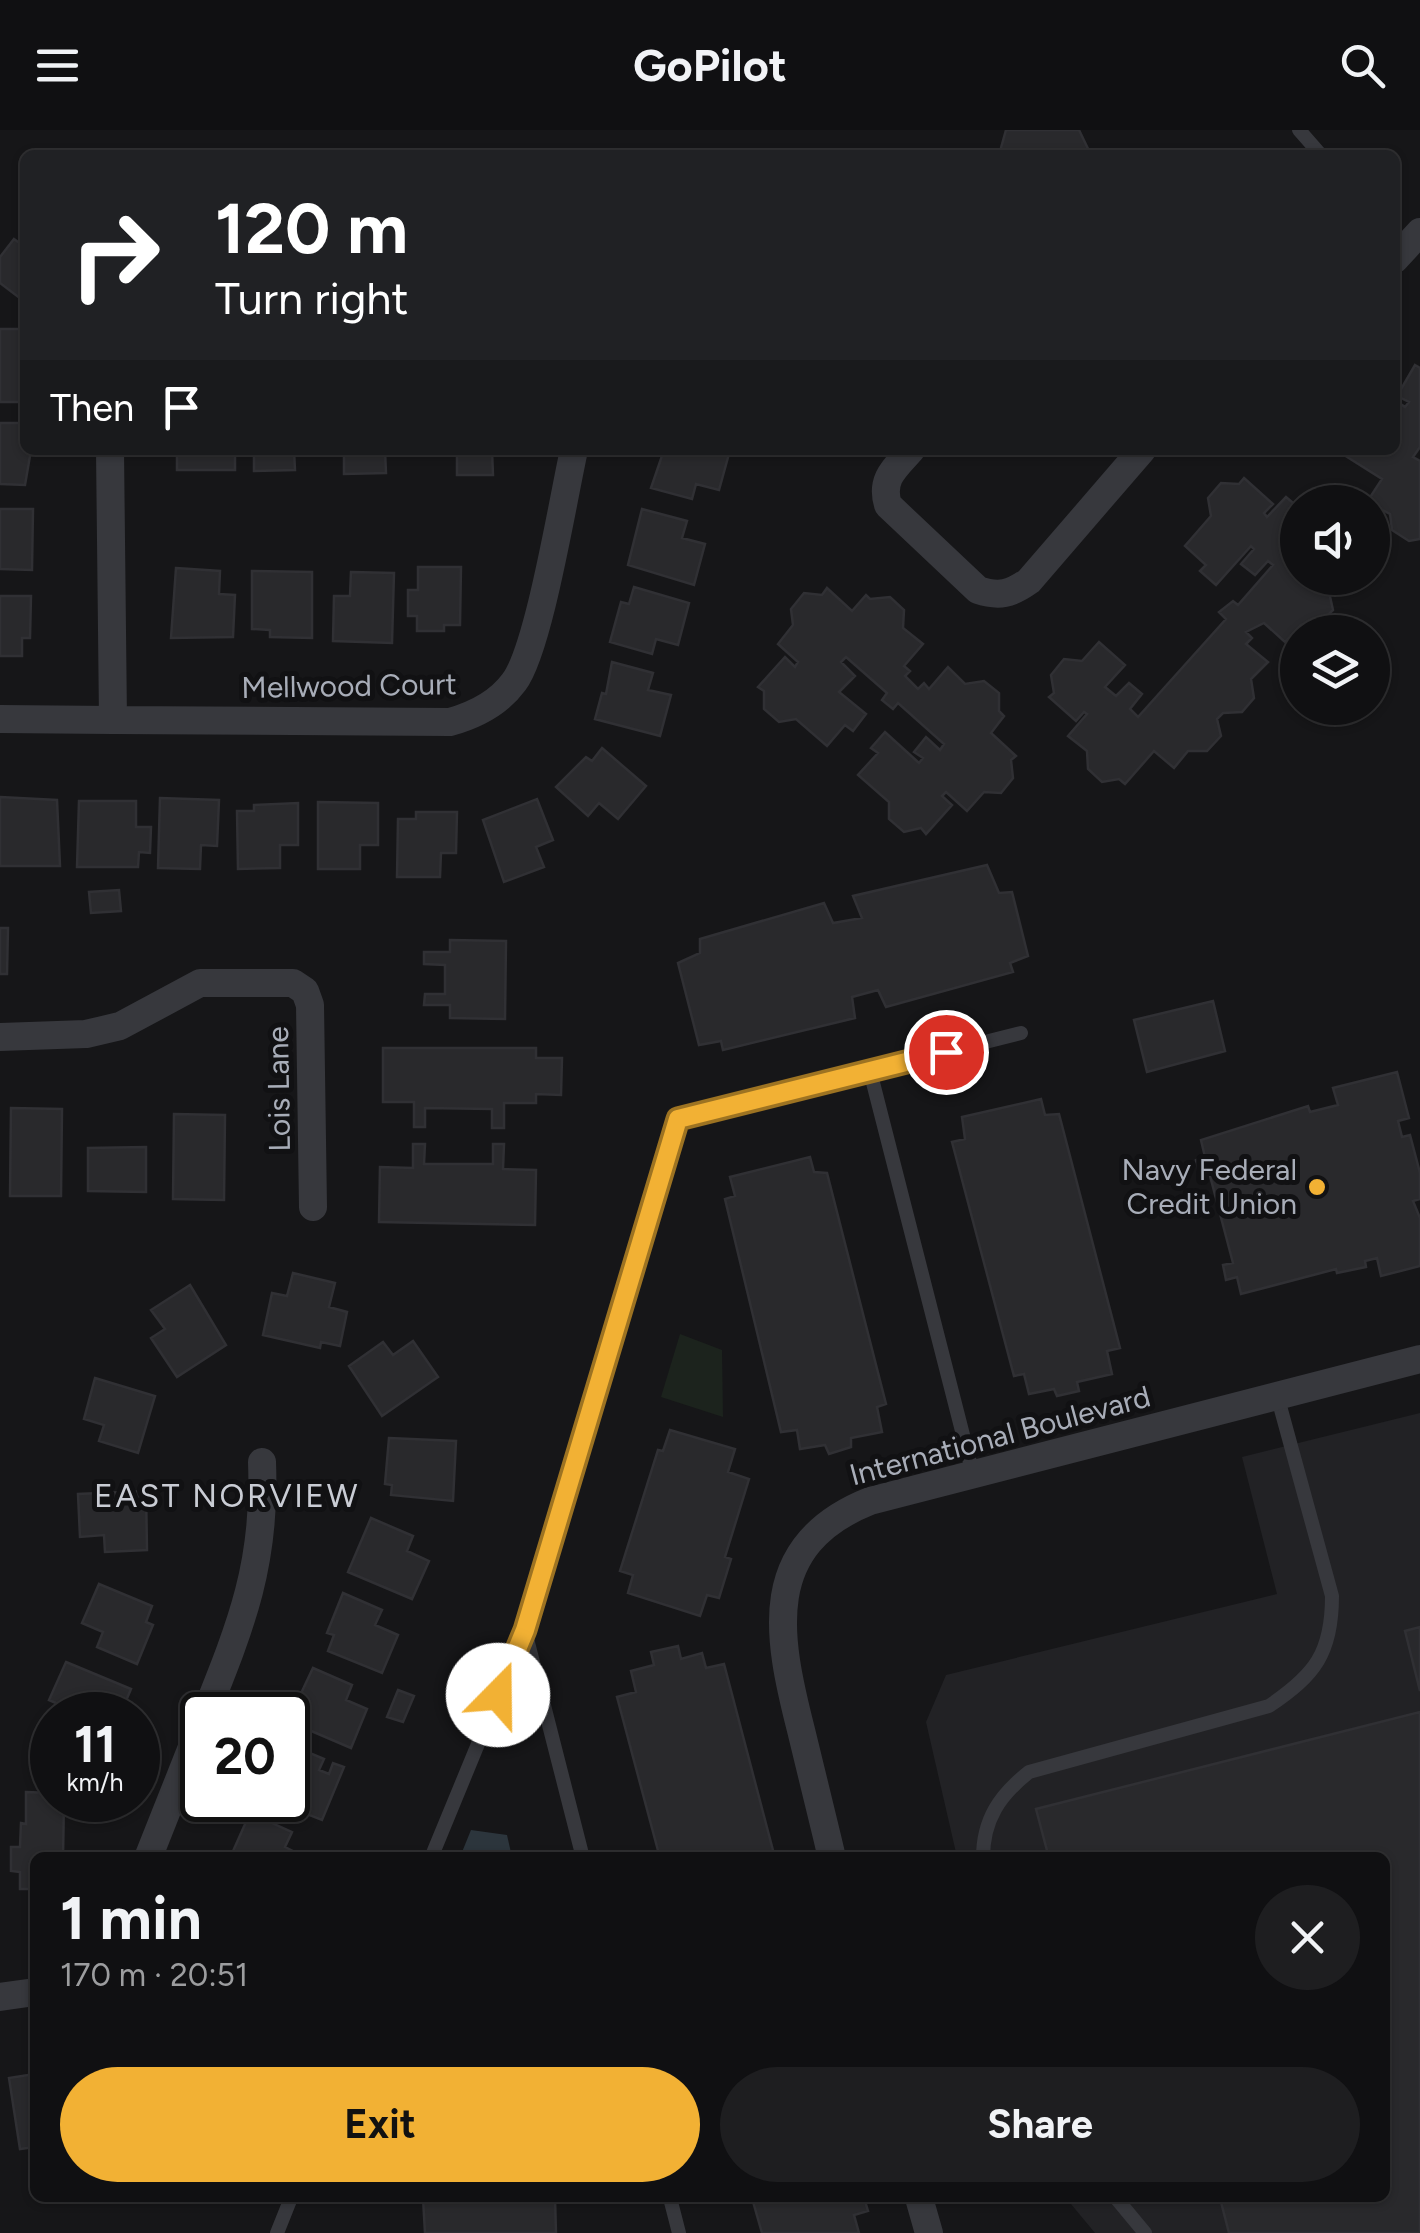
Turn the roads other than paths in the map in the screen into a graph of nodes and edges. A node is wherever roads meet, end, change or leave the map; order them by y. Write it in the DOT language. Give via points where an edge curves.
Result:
graph roads {
  1 [pos="1299,130"];
  2 [pos="1317,150"];
  3 [pos="110,455"];
  4 [pos="573,455"];
  5 [pos="907,455"];
  6 [pos="1138,455"];
  7 [pos="0,718"];
  8 [pos="113,720"];
  9 [pos="1022,1033"];
  10 [pos="0,1037"];
  11 [pos="870,1071"];
  12 [pos="313,1207"];
  13 [pos="1420,1359"];
  14 [pos="1277,1396"];
  15 [pos="262,1462"];
  16 [pos="973,1474"];
  17 [pos="525,1630"];
  18 [pos="215,1692"];
  19 [pos="180,1777"];
  20 [pos="150,1852"];
  21 [pos="433,1852"];
  22 [pos="581,1852"];
  23 [pos="831,1852"];
  24 [pos="984,1852"];
  25 [pos="30,1993"];
  26 [pos="0,1997"];
  27 [pos="289,2202"];
  28 [pos="671,2202"];
  29 [pos="920,2202"];
  30 [pos="1119,2202"];
  31 [pos="276,2233"];
  32 [pos="679,2233"];
  33 [pos="928,2233"];
  34 [pos="1145,2233"];
  1 -- 2 [label="lane"];
  3 -- 8 [label="street"];
  4 -- 8 [label="street, Mellwood Court" via="525,663 496,702 472,716 450,722"];
  5 -- 6 [label="street" via="888,476 888,505 978,590 996,596 1029,582"];
  7 -- 8 [label="street, Mellwood Court"];
  9 -- 11 [label="lane"];
  10 -- 12 [label="street, Lois Lane" via="120,1026 200,983 294,982 310,1005"];
  11 -- 16 [label="lane"];
  11 -- 17 [label="lane" via="678,1119"];
  13 -- 14 [label="street, International Boulevard"];
  14 -- 16 [label="street, International Boulevard"];
  14 -- 24 [label="lane" via="1332,1596 1332,1626 1321,1658 1303,1682 1269,1706 1028,1772 991,1814"];
  15 -- 18 [label="street" via="259,1555 248,1611"];
  16 -- 23 [label="street, International Boulevard" via="851,1509 818,1532 788,1577 781,1652"];
  17 -- 21 [label="lane"];
  17 -- 22 [label="lane"];
  19 -- 20 [label="street"];
  25 -- 26 [label="street"];
  27 -- 31 [label="lane"];
  28 -- 32 [label="lane"];
  29 -- 33 [label="street"];
  30 -- 34 [label="lane"];
}
